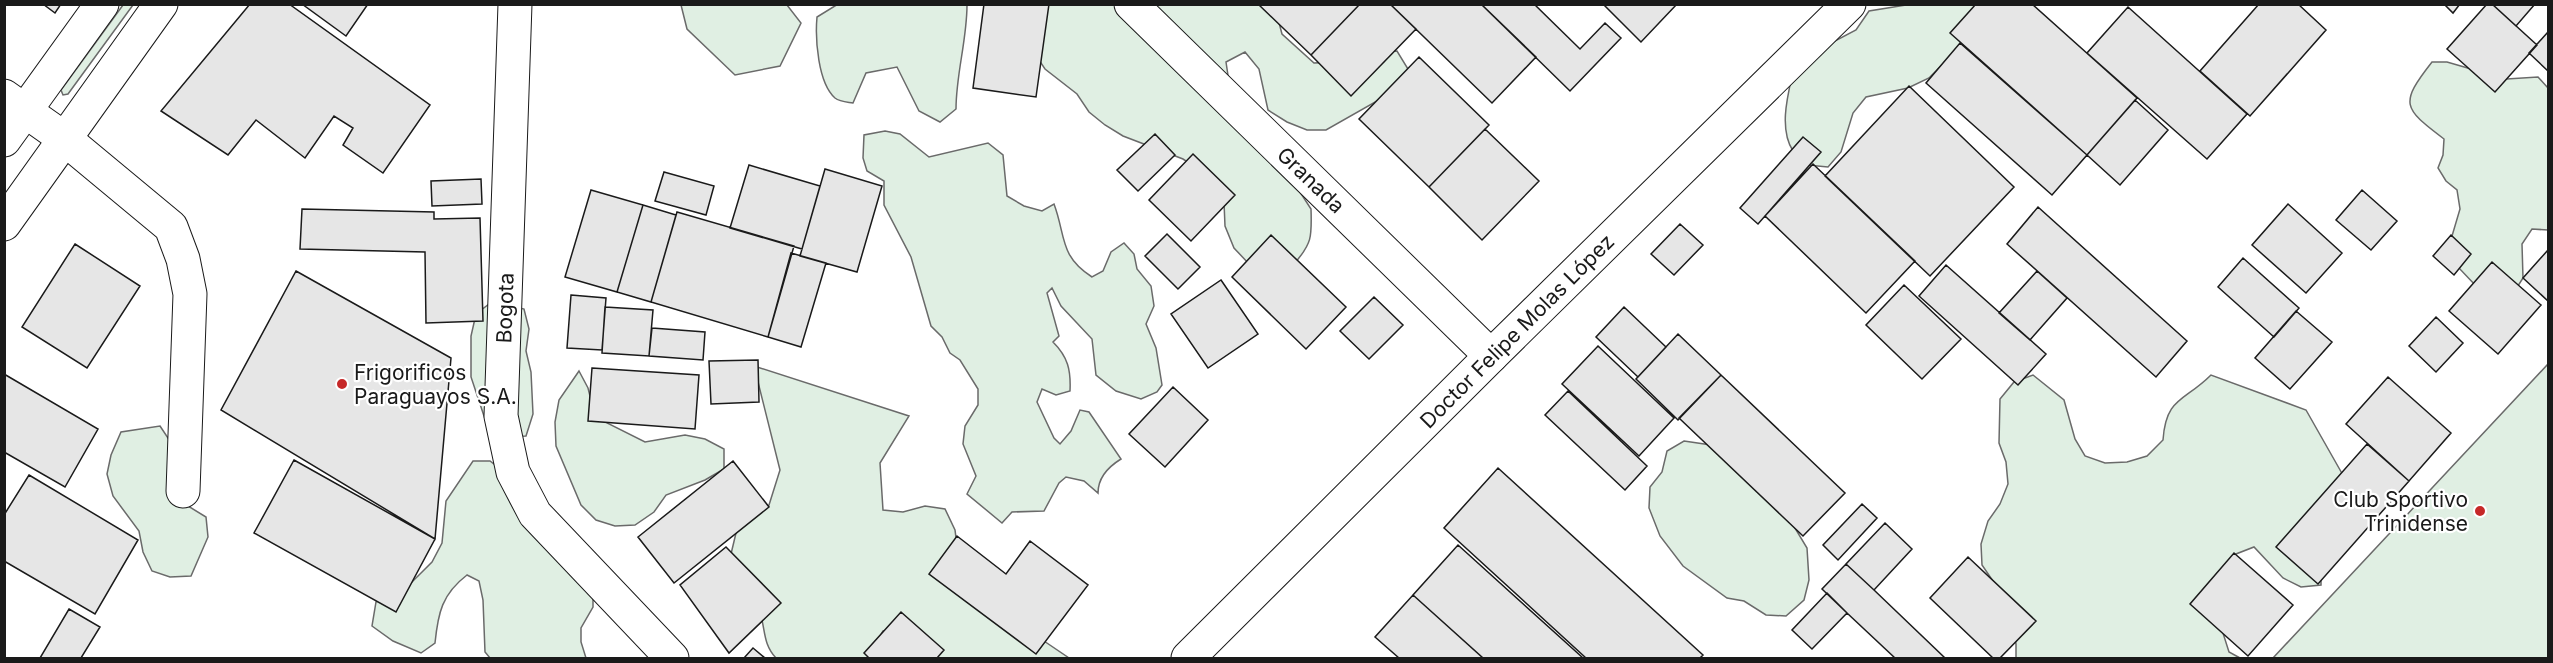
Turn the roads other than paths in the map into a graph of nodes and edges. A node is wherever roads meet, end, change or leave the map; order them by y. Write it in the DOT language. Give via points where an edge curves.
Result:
graph roads {
  1 [pos="102,4"];
  2 [pos="161,4"];
  3 [pos="515,4"];
  4 [pos="1131,4"];
  5 [pos="1849,4"];
  6 [pos="15,104"];
  7 [pos="65,139"];
  8 [pos="4,140"];
  9 [pos="4,224"];
  10 [pos="1491,356"];
  11 [pos="183,491"];
  12 [pos="672,658"];
  13 [pos="1188,658"];
  1 -- 6 [label="street"];
  2 -- 7 [label="street"];
  3 -- 12 [label="street, Bogota" via="501,416 513,472 535,514"];
  4 -- 10 [label="street, Granada"];
  5 -- 10 [label="street, Doctor Felipe Molas López"];
  6 -- 7 [label="street"];
  6 -- 8 [label="street"];
  7 -- 9 [label="street"];
  7 -- 11 [label="street" via="171,227 183,259 190,294"];
  10 -- 13 [label="street, Doctor Felipe Molas López"];
}
